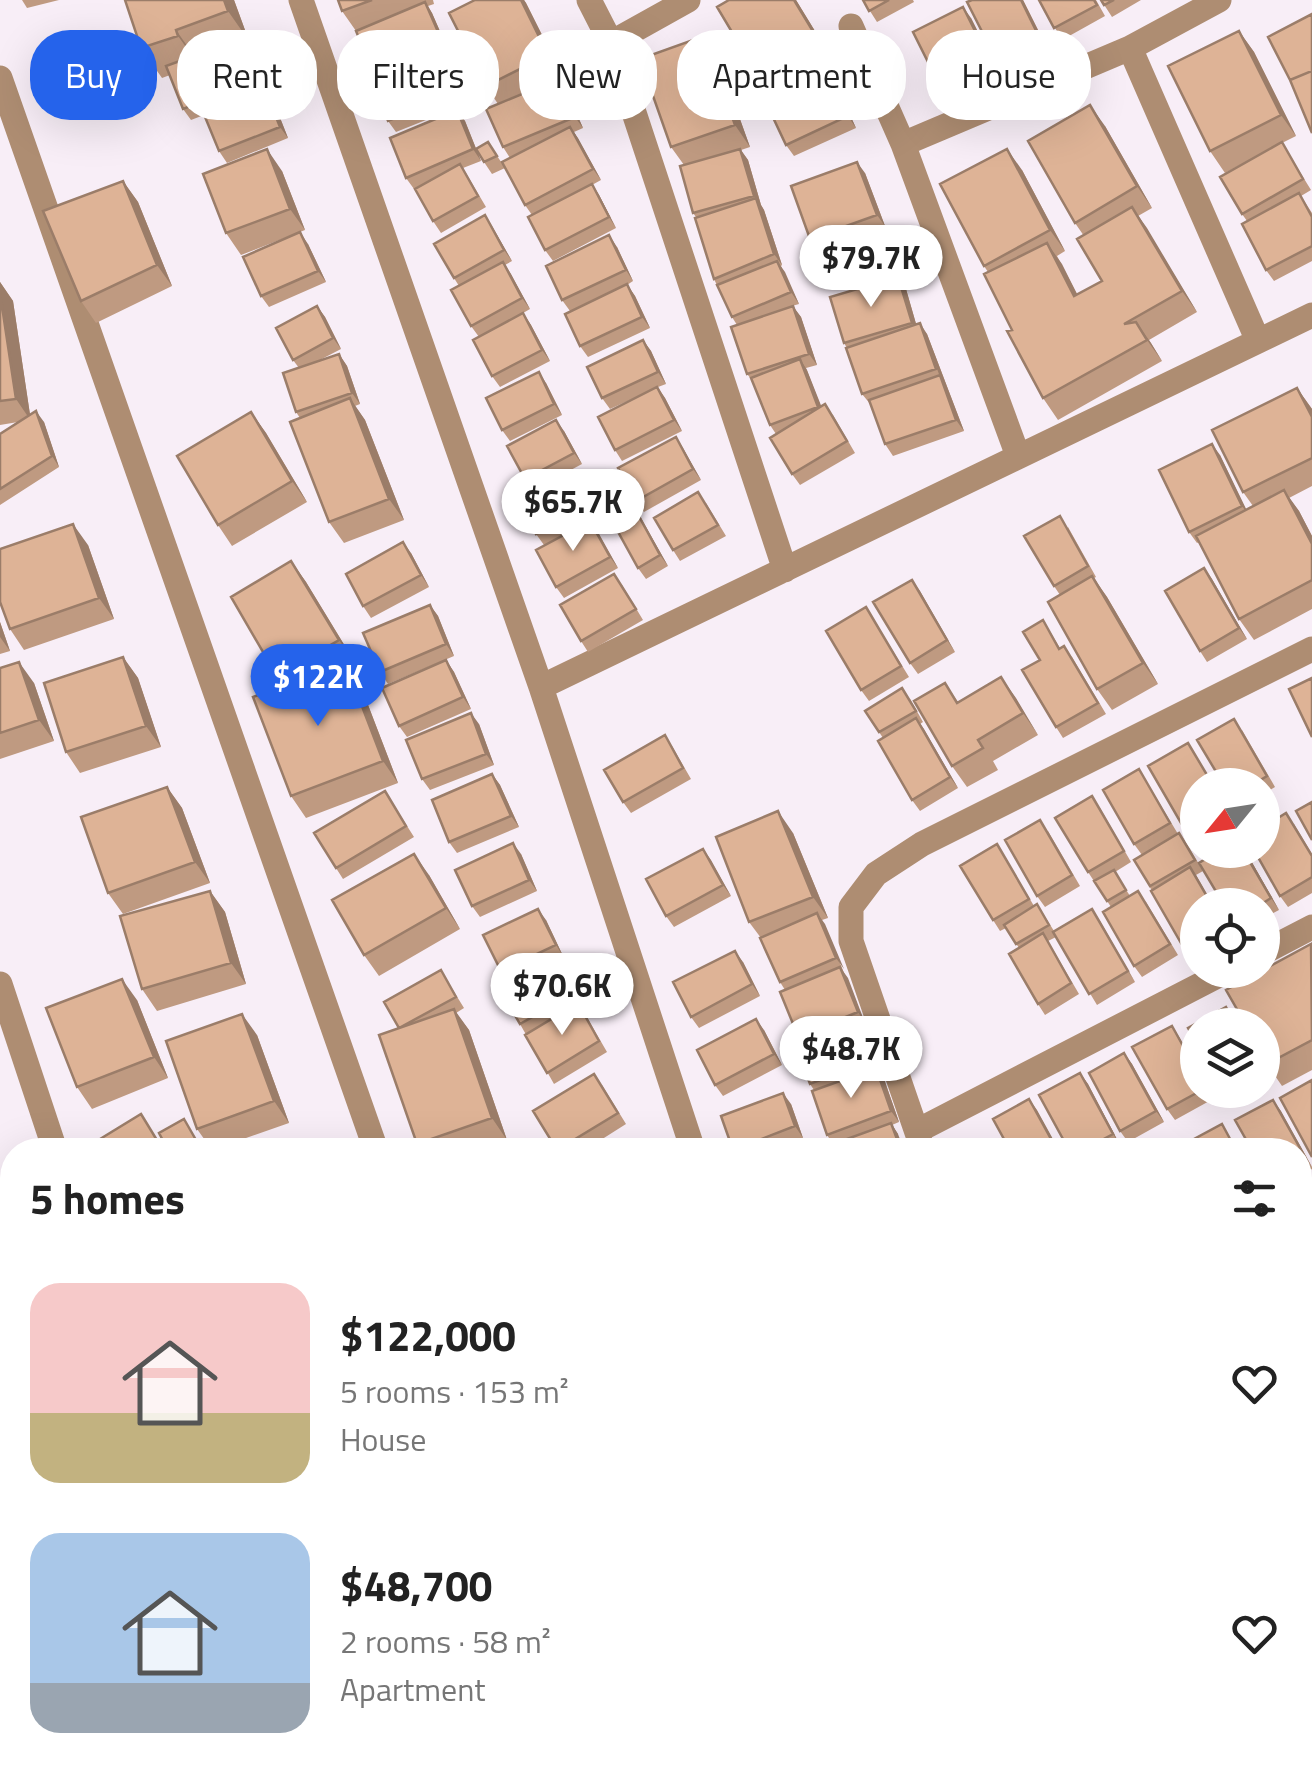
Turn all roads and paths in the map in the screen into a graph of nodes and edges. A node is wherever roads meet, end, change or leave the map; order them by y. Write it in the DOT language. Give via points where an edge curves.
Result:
graph roads {
  1 [pos="301,0"];
  2 [pos="588,0"];
  3 [pos="688,0"];
  4 [pos="1219,0"];
  5 [pos="851,26"];
  6 [pos="605,30"];
  7 [pos="635,30"];
  8 [pos="1130,48"];
  9 [pos="2,92"];
  10 [pos="637,120"];
  11 [pos="904,144"];
  12 [pos="1312,314"];
  13 [pos="1258,341"];
  14 [pos="1018,456"];
  15 [pos="785,570"];
  16 [pos="1312,650"];
  17 [pos="541,688"];
  18 [pos="1312,927"];
  19 [pos="1280,944"];
  20 [pos="0,984"];
  21 [pos="1196,988"];
  22 [pos="52,1138"];
  23 [pos="372,1138"];
  24 [pos="689,1138"];
  25 [pos="919,1138"];
  26 [pos="925,1138"];
  1 -- 17 [label="street"];
  2 -- 6 [label="street"];
  3 -- 7 [label="street"];
  4 -- 8 [label="street"];
  5 -- 11 [label="street"];
  8 -- 11 [label="street"];
  8 -- 13 [label="street"];
  9 -- 23 [label="street"];
  10 -- 15 [label="street"];
  11 -- 14 [label="street"];
  12 -- 13 [label="street"];
  13 -- 14 [label="street"];
  14 -- 15 [label="street"];
  15 -- 17 [label="street"];
  16 -- 25 [label="street" via="922,844 876,874 851,907 851,941"];
  17 -- 24 [label="street"];
  18 -- 19 [label="street"];
  20 -- 22 [label="street"];
  21 -- 26 [label="street"];
}
